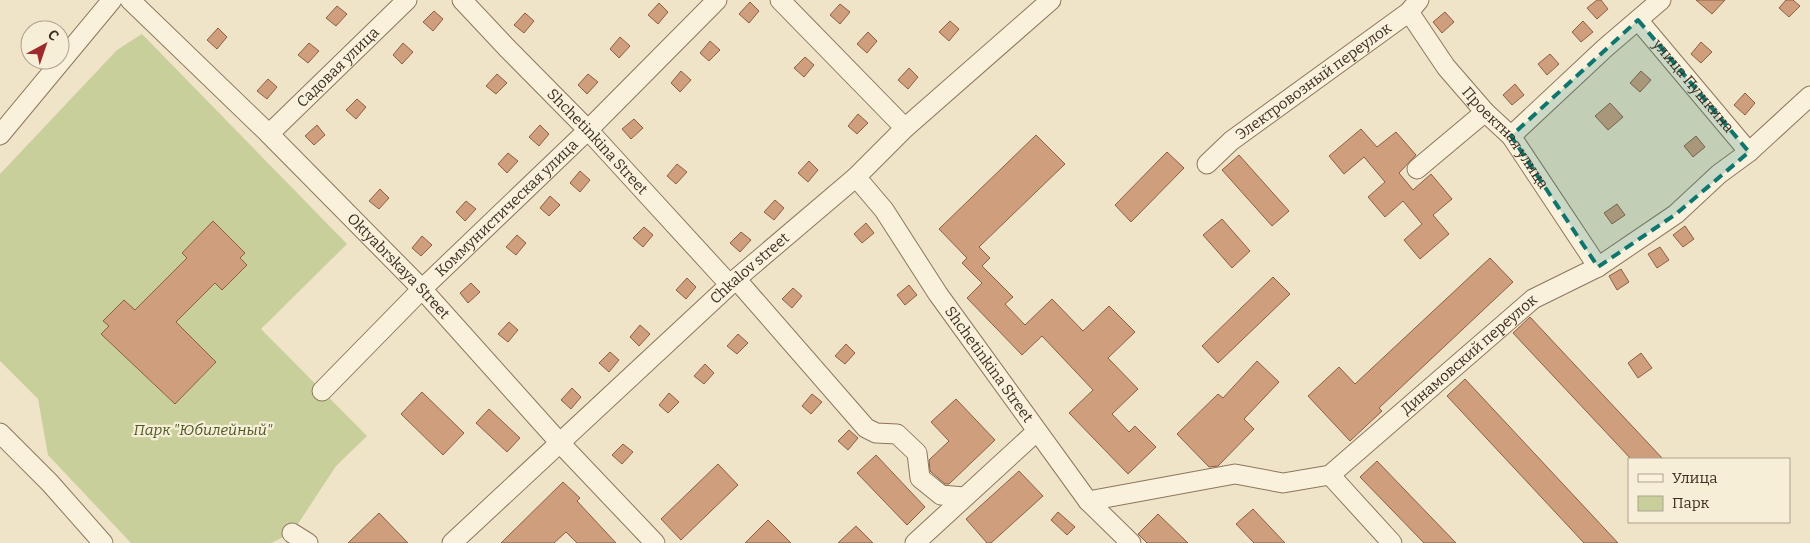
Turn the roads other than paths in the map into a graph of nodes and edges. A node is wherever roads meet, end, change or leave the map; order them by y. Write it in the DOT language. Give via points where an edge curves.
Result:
graph roads {
  1 [pos="112,0"];
  2 [pos="130,0"];
  3 [pos="407,0"];
  4 [pos="462,0"];
  5 [pos="717,0"];
  6 [pos="780,0"];
  7 [pos="1051,0"];
  8 [pos="1661,0"];
  9 [pos="1414,6"];
  10 [pos="1638,20"];
  11 [pos="1810,96"];
  12 [pos="1485,112"];
  13 [pos="905,128"];
  14 [pos="588,130"];
  15 [pos="0,134"];
  16 [pos="269,134"];
  17 [pos="1511,136"];
  18 [pos="1749,152"];
  19 [pos="1207,164"];
  20 [pos="1417,170"];
  21 [pos="856,177"];
  22 [pos="1598,267"];
  23 [pos="733,282"];
  24 [pos="422,288"];
  25 [pos="322,390"];
  26 [pos="0,432"];
  27 [pos="1036,432"];
  28 [pos="560,443"];
  29 [pos="1330,475"];
  30 [pos="964,497"];
  31 [pos="1088,501"];
  32 [pos="292,533"];
  33 [pos="103,543"];
  34 [pos="308,543"];
  35 [pos="452,543"];
  36 [pos="655,543"];
  37 [pos="915,543"];
  38 [pos="1131,543"];
  39 [pos="1392,543"];
  1 -- 15 [label="street"];
  2 -- 16 [label="street, Oktyabrskaya Street"];
  3 -- 16 [label="street, Садовая улица"];
  4 -- 14 [label="street, Shchetinkina Street"];
  5 -- 14 [label="street, Коммунистическая улица"];
  6 -- 13 [label="street"];
  7 -- 13 [label="street, Chkalov street"];
  8 -- 10 [label="street"];
  9 -- 12 [label="street, Проектная улица" via="1446,67"];
  9 -- 19 [label="street, Электровозный переулок" via="1231,141"];
  10 -- 17 [label="street"];
  10 -- 18 [label="street, улица Пушкина"];
  11 -- 18 [label="street, Динамовский переулок"];
  12 -- 17 [label="street, Проектная улица"];
  12 -- 20 [label="street"];
  13 -- 21 [label="street, Chkalov street"];
  14 -- 23 [label="street, Shchetinkina Street"];
  14 -- 24 [label="street, Коммунистическая улица"];
  16 -- 24 [label="street, Oktyabrskaya Street"];
  17 -- 22 [label="street, Проектная улица"];
  18 -- 22 [label="street, Динамовский переулок" via="1719,174 1676,214"];
  21 -- 23 [label="street, Chkalov street"];
  21 -- 27 [label="street, Shchetinkina Street" via="884,210 938,294"];
  22 -- 29 [label="street, Динамовский переулок" via="1533,299"];
  23 -- 28 [label="street, Chkalov street"];
  23 -- 30 [label="street, Shchetinkina Street" via="866,428 876,433 897,434 918,453 920,478 941,495"];
  24 -- 25 [label="street, Коммунистическая улица"];
  24 -- 28 [label="street, Oktyabrskaya Street"];
  26 -- 33 [label="street"];
  27 -- 30 [label="street"];
  27 -- 31 [label="street, Shchetinkina Street"];
  28 -- 35 [label="street, Chkalov street"];
  28 -- 36 [label="street, Oktyabrskaya Street"];
  29 -- 31 [label="street" via="1283,483 1235,474"];
  29 -- 39 [label="street"];
  30 -- 37 [label="street"];
  31 -- 38 [label="street, Shchetinkina Street"];
  32 -- 34 [label="street"];
}
